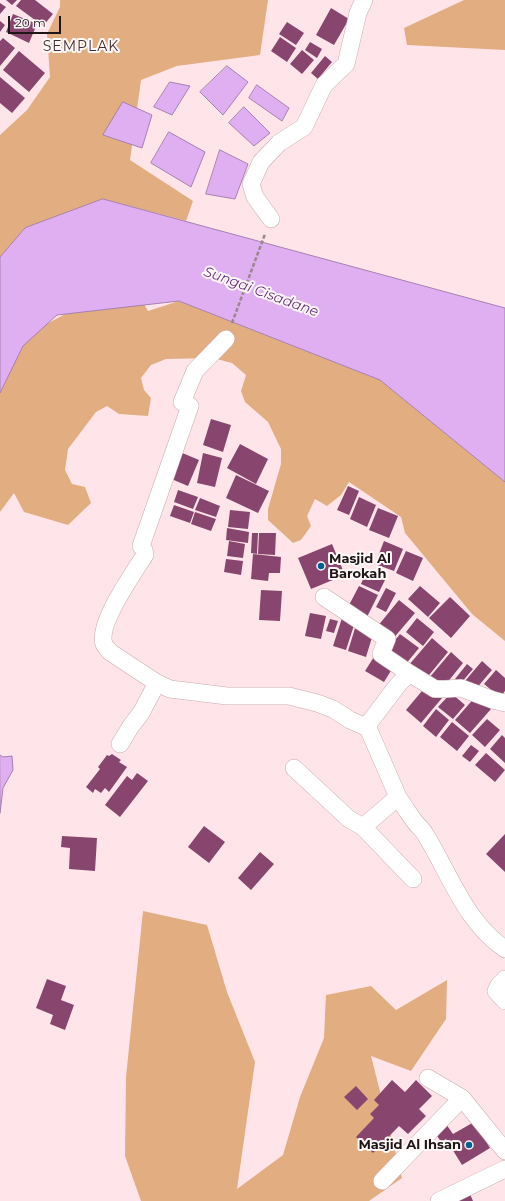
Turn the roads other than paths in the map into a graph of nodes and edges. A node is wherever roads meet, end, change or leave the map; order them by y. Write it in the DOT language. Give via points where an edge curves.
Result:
graph roads {
  1 [pos="364,0"];
  2 [pos="271,219"];
  3 [pos="226,339"];
  4 [pos="324,597"];
  5 [pos="409,673"];
  6 [pos="157,683"];
  7 [pos="505,703"];
  8 [pos="368,728"];
  9 [pos="120,744"];
  10 [pos="294,768"];
  11 [pos="398,797"];
  12 [pos="363,827"];
  13 [pos="413,879"];
  14 [pos="505,950"];
  15 [pos="505,979"];
  16 [pos="505,1001"];
  17 [pos="428,1078"];
  18 [pos="462,1098"];
  19 [pos="505,1151"];
  20 [pos="505,1168"];
  21 [pos="382,1181"];
  22 [pos="439,1201"];
  1 -- 2 [label="street" via="358,13 346,64 324,85 304,127 279,143 261,162 251,184 255,197"];
  3 -- 6 [label="street" via="195,371 184,395 182,402 190,406 141,546 145,555 114,603 104,631 104,644 110,652"];
  4 -- 5 [label="street" via="387,639 381,654"];
  5 -- 7 [label="street" via="435,688 461,688"];
  5 -- 8 [label="street" via="369,723"];
  6 -- 8 [label="street" via="170,689 227,696 289,696 334,709"];
  6 -- 9 [label="street"];
  8 -- 11 [label="street"];
  10 -- 12 [label="street" via="349,818"];
  11 -- 12 [label="street"];
  11 -- 14 [label="street" via="425,833 449,879 479,926"];
  12 -- 13 [label="street"];
  15 -- 16 [label="street" via="496,991"];
  17 -- 18 [label="street"];
  18 -- 19 [label="street"];
  18 -- 21 [label="street"];
  20 -- 22 [label="street"];
}
